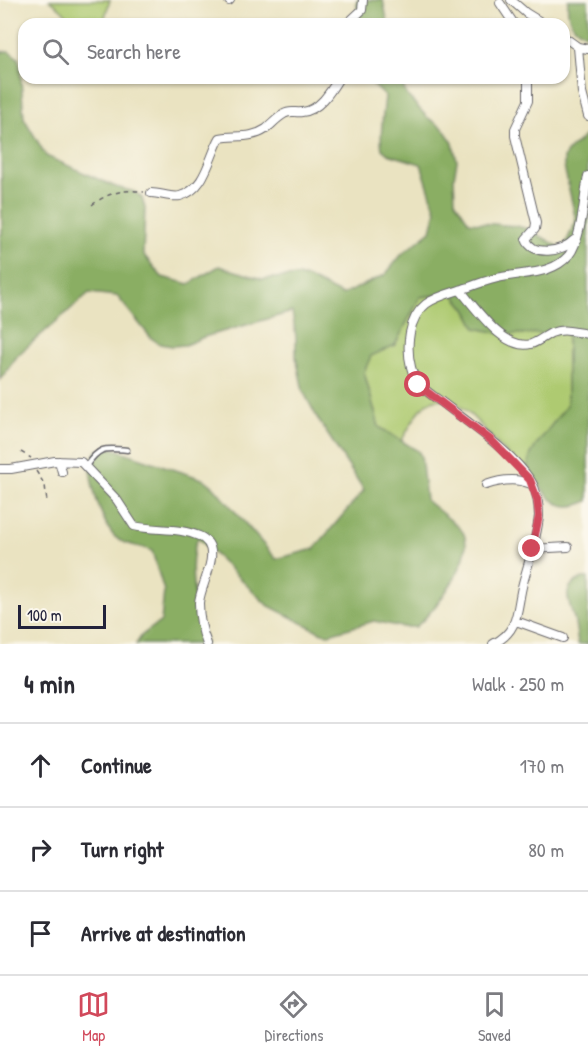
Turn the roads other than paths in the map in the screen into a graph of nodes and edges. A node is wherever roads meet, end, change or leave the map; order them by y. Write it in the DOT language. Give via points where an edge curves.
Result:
graph roads {
  1 [pos="363,0"];
  2 [pos="511,0"];
  3 [pos="500,3"];
  4 [pos="353,18"];
  5 [pos="510,18"];
  6 [pos="534,18"];
  7 [pos="570,41"];
  8 [pos="578,47"];
  9 [pos="588,49"];
  10 [pos="335,84"];
  11 [pos="528,84"];
  12 [pos="588,116"];
  13 [pos="588,176"];
  14 [pos="151,193"];
  15 [pos="577,236"];
  16 [pos="460,290"];
  17 [pos="588,334"];
  18 [pos="127,450"];
  19 [pos="59,461"];
  20 [pos="86,466"];
  21 [pos="0,469"];
  22 [pos="62,472"];
  23 [pos="533,484"];
  24 [pos="486,485"];
  25 [pos="568,547"];
  26 [pos="532,549"];
  27 [pos="516,621"];
  28 [pos="563,638"];
  29 [pos="207,644"];
  30 [pos="493,644"];
  1 -- 4 [label="street" via="362,10"];
  2 -- 6 [label="street"];
  3 -- 5 [label="street"];
  7 -- 8 [label="street"];
  8 -- 9 [label="street"];
  8 -- 12 [label="street"];
  10 -- 14 [label="street" via="310,111 290,111 247,137 220,138 206,173 192,189 180,196"];
  11 -- 15 [label="street" via="528,102 515,129 536,223 526,239 534,249 549,251 570,245"];
  13 -- 15 [label="street"];
  15 -- 16 [label="street" via="571,253 544,271 501,277"];
  16 -- 17 [label="street" via="511,342 530,344 563,330"];
  16 -- 23 [label="street" via="425,305 415,317 408,339 411,368 418,385 492,441"];
  18 -- 20 [label="lane" via="105,448 95,453"];
  19 -- 20 [label="street" via="81,462"];
  19 -- 21 [label="street"];
  19 -- 22 [label="street"];
  20 -- 29 [label="street" via="135,526 184,532 205,539 212,557 199,605"];
  23 -- 24 [label="street" via="509,480"];
  23 -- 26 [label="street" via="539,516"];
  25 -- 26 [label="street"];
  26 -- 27 [label="street"];
  27 -- 28 [label="street"];
  27 -- 30 [label="street" via="504,639"];
}
